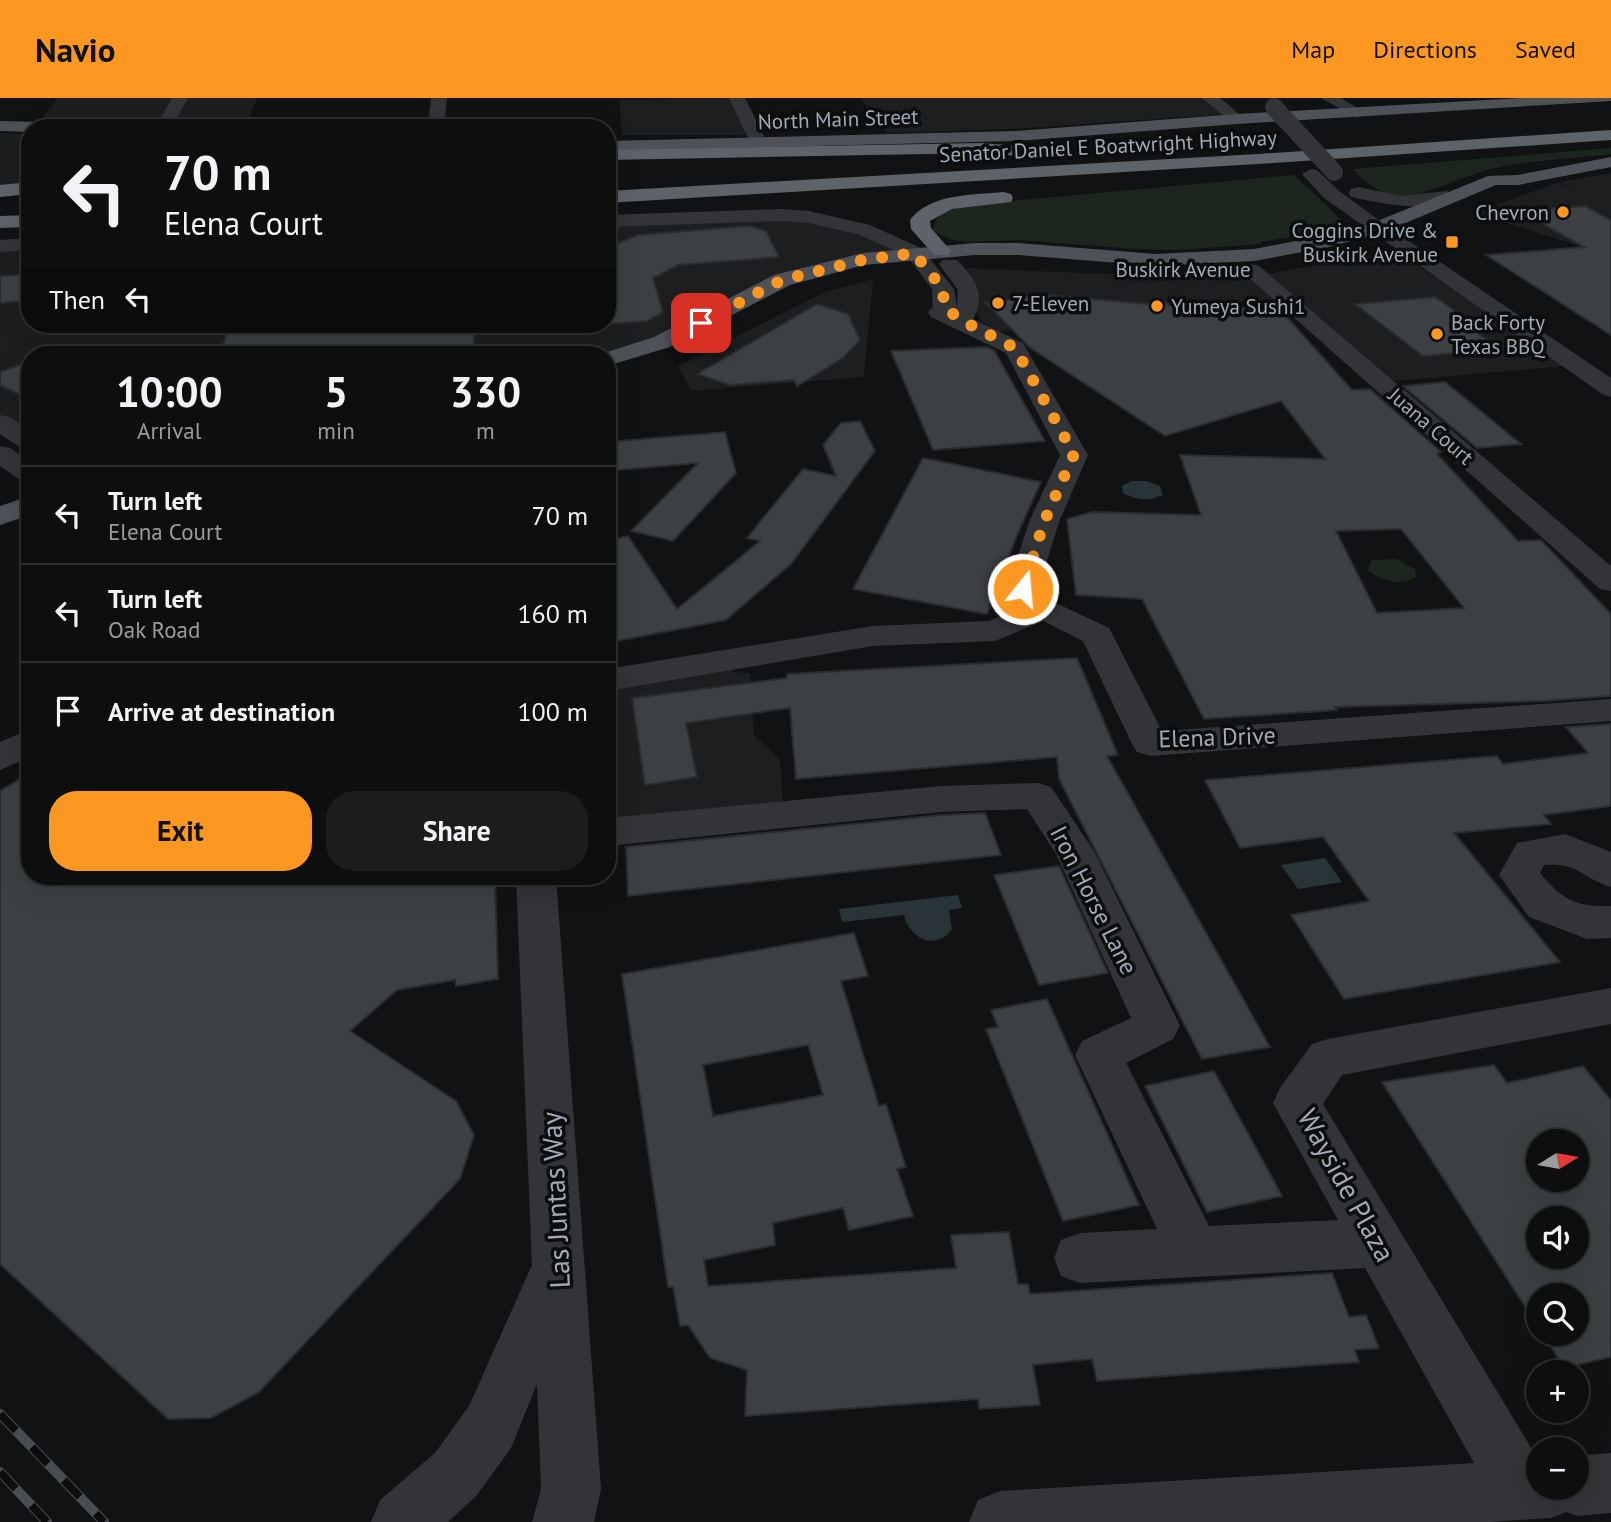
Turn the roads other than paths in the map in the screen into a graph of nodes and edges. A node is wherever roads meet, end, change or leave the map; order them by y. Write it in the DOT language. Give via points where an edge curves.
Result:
graph roads {
  1 [pos="180,98"];
  2 [pos="439,98"];
  3 [pos="737,98"];
  4 [pos="1210,98"];
  5 [pos="1329,98"];
  6 [pos="1498,98"];
  7 [pos="1605,98"];
  8 [pos="1258,102"];
  9 [pos="1351,110"];
  10 [pos="1611,115"];
  11 [pos="1234,117"];
  12 [pos="1585,117"];
  13 [pos="168,119"];
  14 [pos="437,119"];
  15 [pos="1611,124"];
  16 [pos="0,125"];
  17 [pos="21,126"];
  18 [pos="0,133"];
  19 [pos="21,134"];
  20 [pos="1321,134"];
  21 [pos="616,135"];
  22 [pos="1611,135"];
  23 [pos="1279,136"];
  24 [pos="757,140"];
  25 [pos="1488,144"];
  26 [pos="616,146"];
  27 [pos="616,155"];
  28 [pos="1611,162"];
  29 [pos="699,172"];
  30 [pos="1518,180"];
  31 [pos="616,183"];
  32 [pos="1121,186"];
  33 [pos="779,188"];
  34 [pos="21,189"];
  35 [pos="0,191"];
  36 [pos="1358,193"];
  37 [pos="1025,195"];
  38 [pos="616,197"];
  39 [pos="1447,197"];
  40 [pos="21,201"];
  41 [pos="0,202"];
  42 [pos="0,209"];
  43 [pos="616,209"];
  44 [pos="16,219"];
  45 [pos="616,221"];
  46 [pos="1395,230"];
  47 [pos="21,245"];
  48 [pos="0,246"];
  49 [pos="945,258"];
  50 [pos="918,259"];
  51 [pos="1252,270"];
  52 [pos="1526,304"];
  53 [pos="766,314"];
  54 [pos="961,320"];
  55 [pos="616,356"];
  56 [pos="683,356"];
  57 [pos="616,377"];
  58 [pos="1611,389"];
  59 [pos="0,423"];
  60 [pos="21,436"];
  61 [pos="0,454"];
  62 [pos="21,470"];
  63 [pos="21,481"];
  64 [pos="0,489"];
  65 [pos="21,508"];
  66 [pos="0,516"];
  67 [pos="1611,582"];
  68 [pos="1043,609"];
  69 [pos="616,679"];
  70 [pos="1611,710"];
  71 [pos="21,746"];
  72 [pos="0,758"];
  73 [pos="616,831"];
  74 [pos="1611,872"];
  75 [pos="536,885"];
  76 [pos="1610,923"];
  77 [pos="1611,1006"];
  78 [pos="1378,1243"];
  79 [pos="1194,1251"];
  80 [pos="1080,1258"];
  81 [pos="559,1262"];
  82 [pos="1526,1454"];
  83 [pos="1611,1483"];
  84 [pos="1589,1485"];
  85 [pos="1526,1489"];
  86 [pos="402,1522"];
  87 [pos="563,1522"];
  88 [pos="1000,1522"];
  1 -- 13 [label="street"];
  2 -- 14 [label="street"];
  3 -- 24 [label="street"];
  4 -- 11 [label="street"];
  5 -- 9 [label="street"];
  6 -- 9 [label="main road"];
  7 -- 9 [label="main road"];
  8 -- 36 [label="street, bridge"];
  8 -- 46 [label="street" via="1331,194"];
  9 -- 11 [label="main road, North Main Street"];
  10 -- 12 [label="highway"];
  11 -- 24 [label="main road, North Main Street"];
  15 -- 31 [label="highway"];
  16 -- 17 [label="main road"];
  18 -- 19 [label="main road"];
  20 -- 23 [label="highway, Senator Daniel E Boatwright Highway"];
  21 -- 24 [label="main road, North Main Street"];
  22 -- 25 [label="highway, Senator Daniel E Boatwright Highway"];
  24 -- 26 [label="main road, North Main Street"];
  25 -- 32 [label="highway" via="1345,164"];
  25 -- 33 [label="highway, Senator Daniel E Boatwright Highway"];
  27 -- 29 [label="highway, Senator Daniel E Boatwright Highway" via="981,148 1050,152"];
  28 -- 30 [label="main road, Buskirk Avenue"];
  30 -- 39 [label="main road, Buskirk Avenue" via="1494,180"];
  30 -- 46 [label="main road, Buskirk Avenue" via="1521,187"];
  33 -- 38 [label="highway, Senator Daniel E Boatwright Highway"];
  33 -- 43 [label="highway"];
  34 -- 35 [label="highway"];
  36 -- 39 [label="street" via="1401,202"];
  36 -- 46 [label="street"];
  37 -- 49 [label="highway" via="927,212 920,220 921,229"];
  39 -- 46 [label="main road, Buskirk Avenue"];
  40 -- 41 [label="highway"];
  42 -- 44 [label="highway"];
  45 -- 50 [label="street, Buskirk Avenue" via="809,217 863,229"];
  46 -- 49 [label="main road, Buskirk Avenue" via="1225,258 1156,260 1017,249"];
  46 -- 51 [label="main road, Buskirk Avenue" via="1355,252"];
  46 -- 52 [label="street"];
  46 -- 58 [label="street"];
  47 -- 48 [label="street"];
  49 -- 50 [label="main road, Buskirk Avenue"];
  49 -- 51 [label="main road, Buskirk Avenue" via="1143,272"];
  49 -- 54 [label="street" via="969,289 970,306"];
  50 -- 53 [label="main road" via="812,290"];
  50 -- 54 [label="street" via="943,290 927,297 928,307"];
  50 -- 55 [label="main road" via="863,260 782,280 662,342"];
  51 -- 67 [label="street, Juana Court"];
  54 -- 68 [label="street" via="1015,348 1074,454 1044,522 1023,589"];
  56 -- 57 [label="main road"];
  59 -- 60 [label="street"];
  61 -- 62 [label="street"];
  63 -- 64 [label="main road"];
  65 -- 66 [label="main road"];
  68 -- 69 [label="street" via="995,631 873,636"];
  68 -- 70 [label="street, Elena Drive" via="1097,635 1150,744"];
  71 -- 72 [label="street"];
  73 -- 79 [label="street, Iron Horse Lane" via="940,799 1038,796 1074,851 1157,1026 1098,1055"];
  74 -- 76 [label="street" via="1565,848 1531,853 1519,875 1544,906 1587,923"];
  75 -- 81 [label="street, Las Juntas Way"];
  77 -- 78 [label="street, Wayside Plaza" via="1328,1058 1297,1103"];
  78 -- 79 [label="street"];
  78 -- 82 [label="street, Wayside Plaza"];
  79 -- 80 [label="street"];
  81 -- 86 [label="street" via="489,1427 456,1474"];
  81 -- 87 [label="street, Las Juntas Way" via="571,1489"];
  83 -- 84 [label="street"];
  85 -- 88 [label="street"];
}
